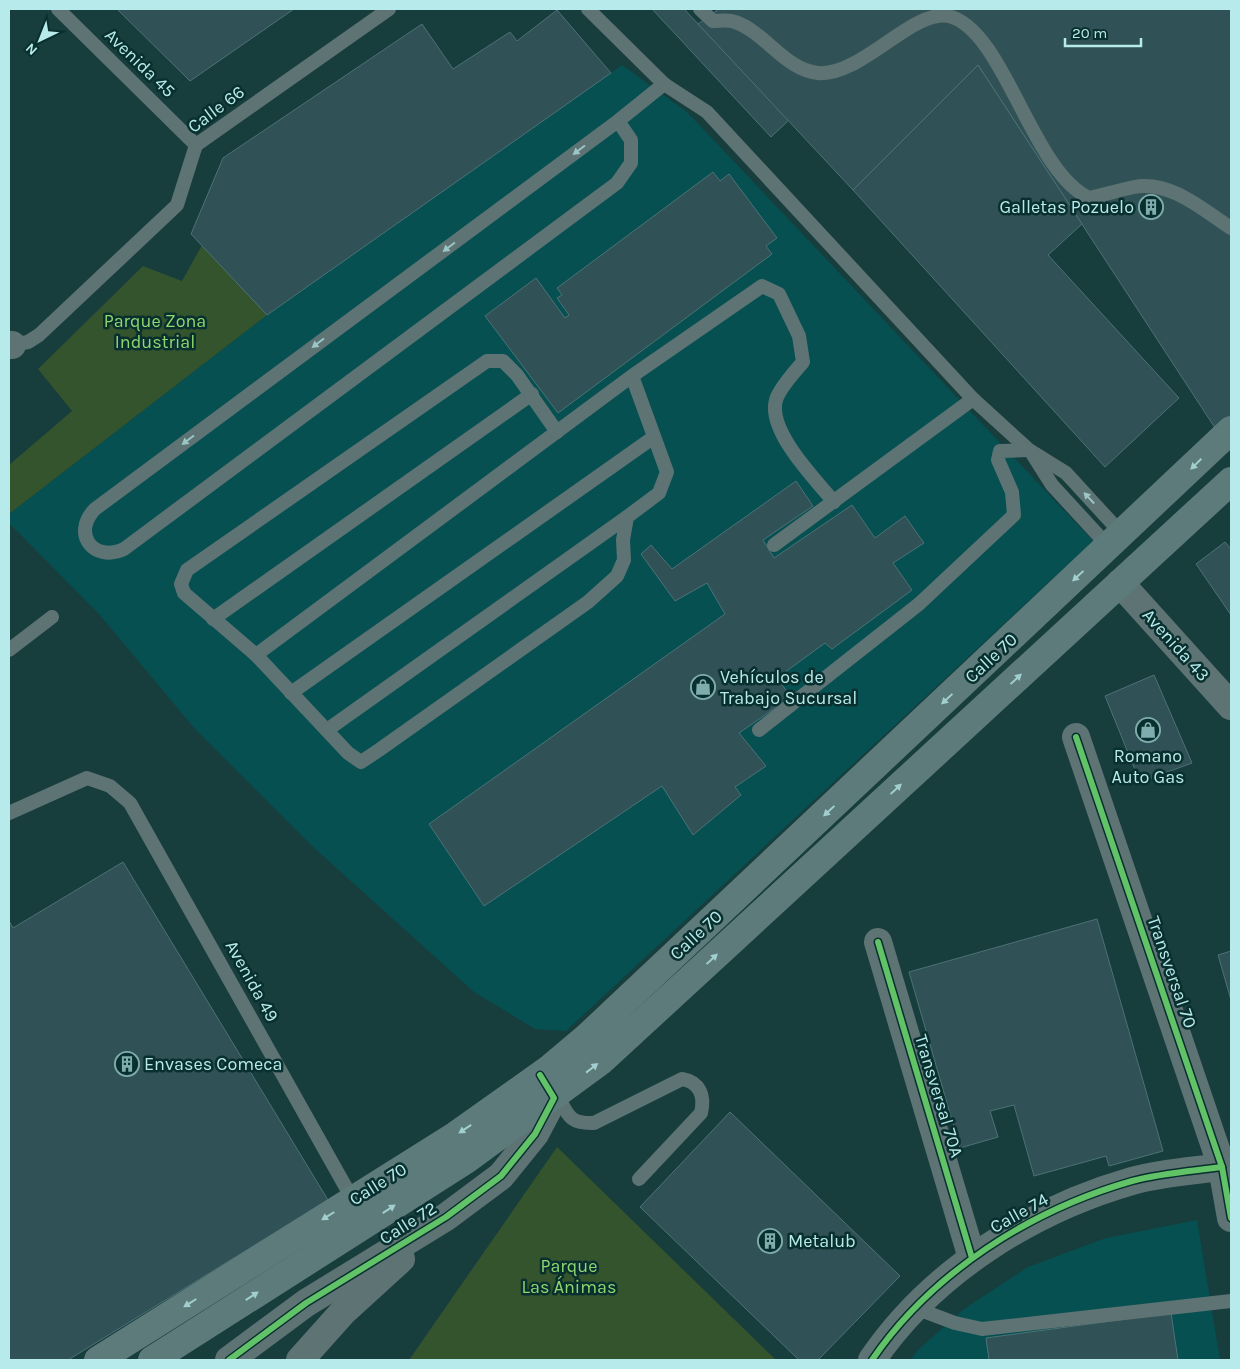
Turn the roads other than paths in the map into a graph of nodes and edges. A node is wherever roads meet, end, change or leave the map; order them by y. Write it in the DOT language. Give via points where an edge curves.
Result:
graph roads {
  1 [pos="58,9"];
  2 [pos="389,9"];
  3 [pos="588,9"];
  4 [pos="700,9"];
  5 [pos="664,84"];
  6 [pos="618,121"];
  7 [pos="196,144"];
  8 [pos="1231,228"];
  9 [pos="10,345"];
  10 [pos="632,376"];
  11 [pos="532,394"];
  12 [pos="973,399"];
  13 [pos="1231,430"];
  14 [pos="557,432"];
  15 [pos="654,437"];
  16 [pos="1029,450"];
  17 [pos="1231,482"];
  18 [pos="834,502"];
  19 [pos="627,517"];
  20 [pos="1116,540"];
  21 [pos="774,545"];
  22 [pos="1120,583"];
  23 [pos="52,616"];
  24 [pos="213,619"];
  25 [pos="9,650"];
  26 [pos="256,655"];
  27 [pos="291,693"];
  28 [pos="1231,706"];
  29 [pos="327,730"];
  30 [pos="759,730"];
  31 [pos="1076,737"];
  32 [pos="9,813"];
  33 [pos="878,942"];
  34 [pos="550,1089"];
  35 [pos="1222,1167"];
  36 [pos="639,1179"];
  37 [pos="353,1200"];
  38 [pos="446,1217"];
  39 [pos="1231,1218"];
  40 [pos="972,1258"];
  41 [pos="1231,1300"];
  42 [pos="915,1308"];
  43 [pos="98,1360"];
  44 [pos="152,1360"];
  45 [pos="229,1360"];
  46 [pos="300,1360"];
  47 [pos="872,1360"];
  1 -- 7 [label="lane, Avenida 45"];
  2 -- 7 [label="lane, Calle 66"];
  3 -- 5 [label="lane"];
  4 -- 8 [label="lane" via="712,21 737,22 797,65 819,74 840,69 934,16 948,16 965,23 985,44 1036,136 1078,193 1088,198 1135,186 1157,187 1173,191"];
  5 -- 6 [label="lane"];
  5 -- 12 [label="lane" via="707,112"];
  6 -- 6 [label="lane, one-way" via="95,509 86,518 84,530 88,543 100,553 114,554 124,549 617,183 631,163 631,140"];
  7 -- 9 [label="lane, Calle 66" via="177,205 40,335 28,342"];
  10 -- 14 [label="lane"];
  10 -- 15 [label="lane"];
  10 -- 18 [label="lane" via="762,286 779,294 799,336 802,362 776,400 777,422 791,450"];
  11 -- 14 [label="lane"];
  11 -- 24 [label="lane"];
  11 -- 24 [label="lane" via="503,361 487,361 187,570 181,584 184,593"];
  12 -- 16 [label="lane"];
  12 -- 18 [label="lane"];
  13 -- 20 [label="main road, Calle 70, one-way"];
  14 -- 26 [label="lane"];
  15 -- 19 [label="lane" via="667,472 659,493"];
  15 -- 27 [label="lane"];
  16 -- 20 [label="lane" via="1066,473"];
  16 -- 30 [label="lane" via="1000,451 998,460 1012,492 1014,515 919,604"];
  17 -- 22 [label="main road, Calle 70"];
  18 -- 21 [label="lane"];
  19 -- 29 [label="lane"];
  19 -- 29 [label="lane" via="624,560 617,576 588,602 508,659 361,762"];
  20 -- 34 [label="main road, Calle 70, one-way" via="587,1038"];
  22 -- 28 [label="street, Avenida 43"];
  34 -- 22 [label="main road, Calle 70, one-way" via="601,1061"];
  23 -- 25 [label="lane"];
  24 -- 26 [label="lane"];
  26 -- 27 [label="lane"];
  27 -- 29 [label="lane"];
  31 -- 35 [label="street, Transversal 70"];
  32 -- 37 [label="lane, Avenida 49" via="87,778 110,786 130,803"];
  33 -- 40 [label="street, Transversal 70A"];
  34 -- 36 [label="lane" via="570,1118 579,1124 594,1123 682,1079 690,1081 701,1092 704,1100 701,1113"];
  34 -- 37 [label="main road, Calle 70, one-way" via="456,1135"];
  34 -- 38 [label="street, Calle 72" via="535,1134 506,1170"];
  44 -- 34 [label="main road, Calle 70, one-way" via="466,1160"];
  35 -- 39 [label="street, Transversal 70"];
  35 -- 40 [label="street, Calle 74" via="1133,1181 1048,1211"];
  37 -- 43 [label="main road, Calle 70, one-way"];
  38 -- 45 [label="street, Calle 72" via="306,1303"];
  38 -- 46 [label="street" via="343,1312"];
  40 -- 42 [label="street, Calle 74"];
  41 -- 42 [label="lane" via="982,1329"];
  42 -- 47 [label="street, Calle 74"];
}
